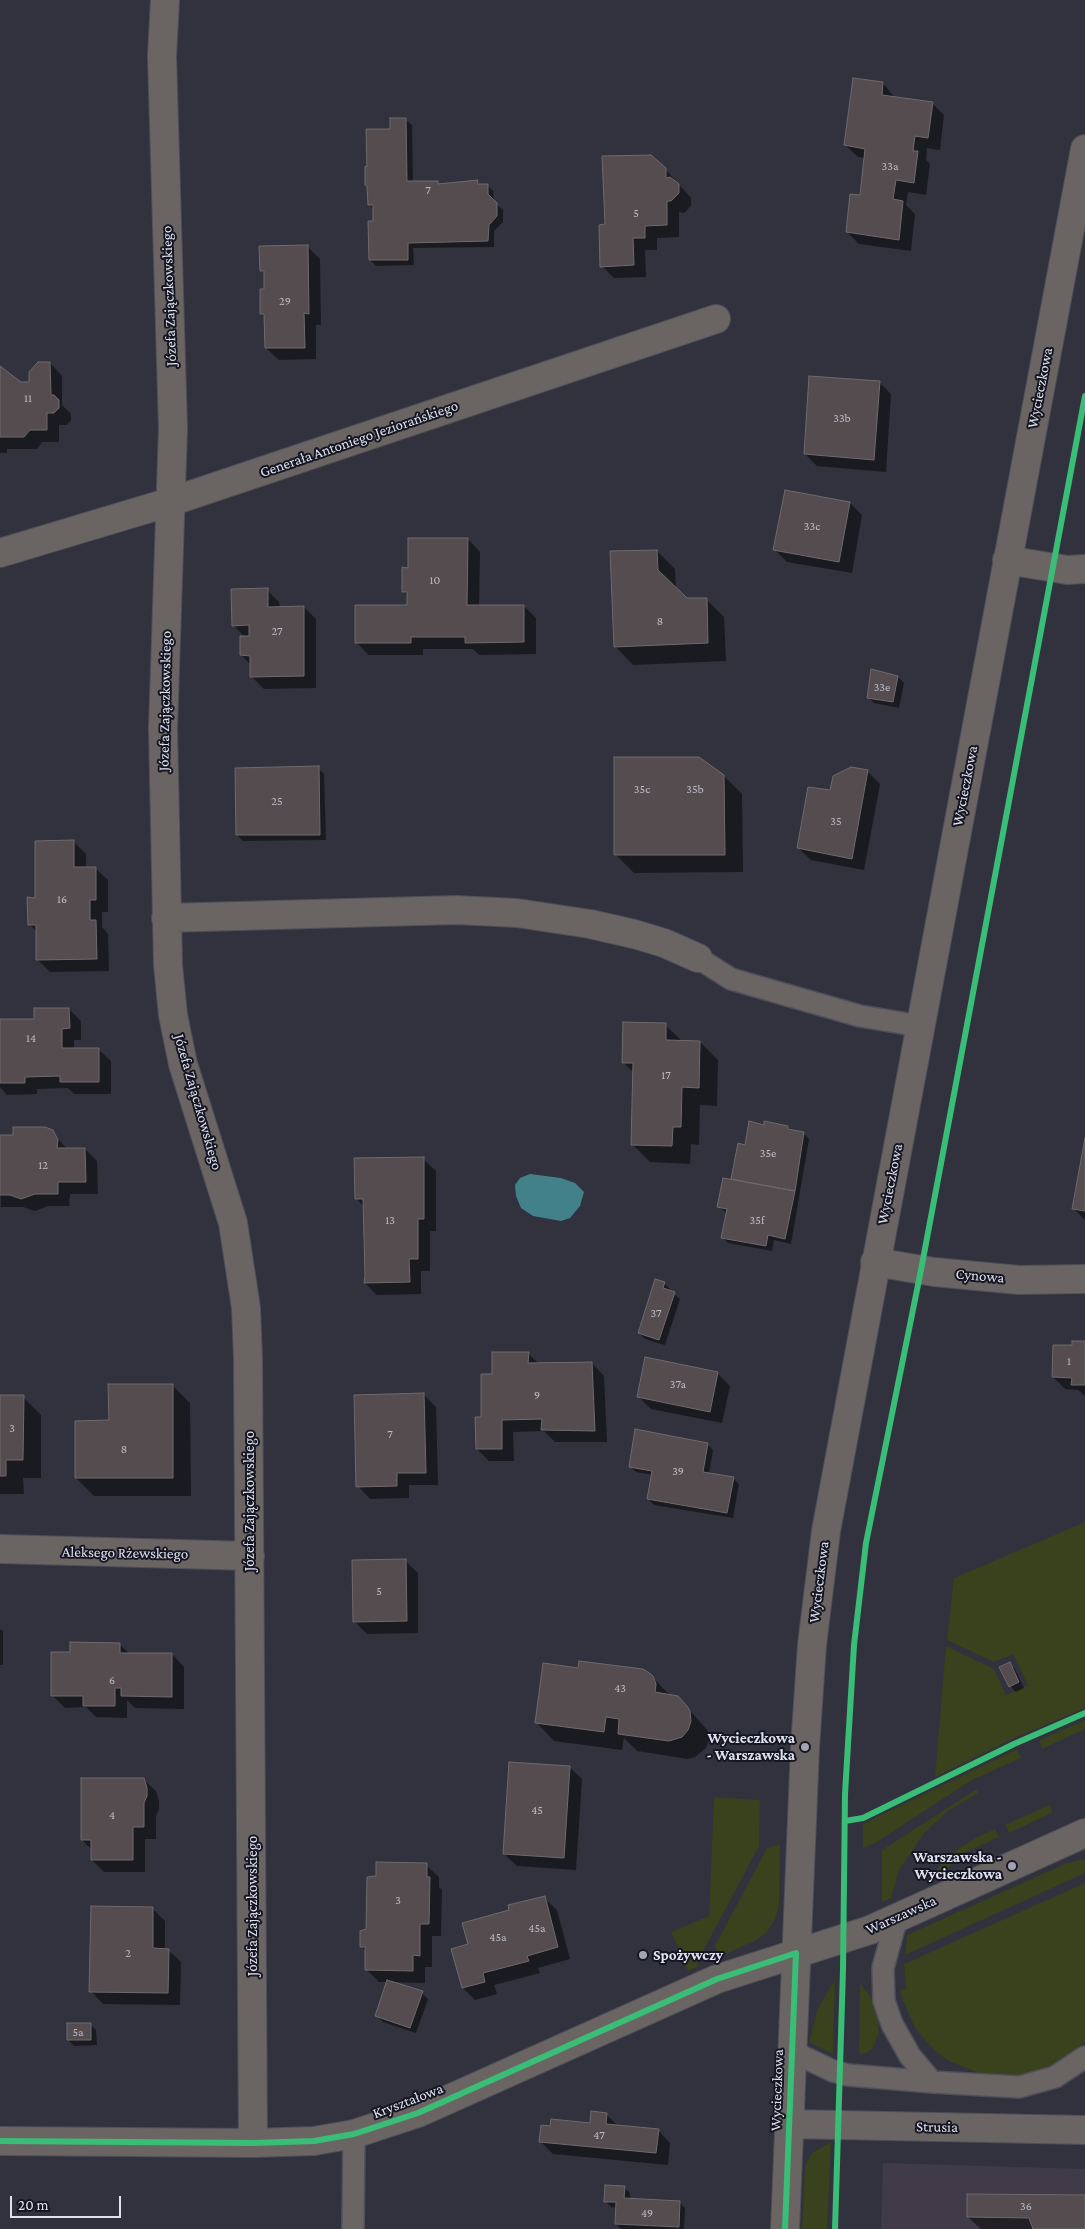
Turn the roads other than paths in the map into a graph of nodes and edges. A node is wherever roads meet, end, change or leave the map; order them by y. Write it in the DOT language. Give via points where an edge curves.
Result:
graph roads {
  1 [pos="165,0"];
  2 [pos="1085,149"];
  3 [pos="716,319"];
  4 [pos="170,502"];
  5 [pos="0,553"];
  6 [pos="1008,560"];
  7 [pos="1085,568"];
  8 [pos="166,918"];
  9 [pos="698,958"];
  10 [pos="920,1026"];
  11 [pos="875,1262"];
  12 [pos="1085,1279"];
  13 [pos="0,1549"];
  14 [pos="250,1556"];
  15 [pos="1085,1832"];
  16 [pos="897,1917"];
  17 [pos="796,1952"];
  18 [pos="791,2051"];
  19 [pos="1085,2057"];
  20 [pos="932,2082"];
  21 [pos="788,2124"];
  22 [pos="1085,2130"];
  23 [pos="354,2134"];
  24 [pos="0,2141"];
  25 [pos="253,2143"];
  26 [pos="353,2229"];
  27 [pos="785,2229"];
  1 -- 4 [label="street, Józefa Zajączkowskiego" via="162,56 173,428"];
  2 -- 6 [label="street, Wycieczkowa"];
  3 -- 4 [label="street, Generała Antoniego Jeziorańskiego"];
  4 -- 5 [label="street, Generała Antoniego Jeziorańskiego"];
  4 -- 8 [label="street, Józefa Zajączkowskiego" via="163,728"];
  6 -- 7 [label="street" via="1067,570"];
  6 -- 10 [label="street, Wycieczkowa"];
  8 -- 9 [label="street" via="456,910 516,913 634,934"];
  8 -- 14 [label="street, Józefa Zajączkowskiego" via="168,965 183,1064 233,1223 246,1308"];
  9 -- 10 [label="lane" via="731,979 860,1016"];
  10 -- 11 [label="street, Wycieczkowa"];
  11 -- 12 [label="street, Cynowa" via="934,1272 1019,1280"];
  11 -- 17 [label="street, Wycieczkowa" via="826,1530 812,1645"];
  13 -- 14 [label="street, Aleksego Rżewskiego"];
  14 -- 25 [label="street, Józefa Zajączkowskiego"];
  15 -- 16 [label="street, Warszawska"];
  16 -- 17 [label="street, Warszawska" via="852,1936"];
  16 -- 20 [label="lane" via="882,1968 884,2001 892,2024 910,2056"];
  17 -- 18 [label="street, Wycieczkowa"];
  17 -- 23 [label="street, Kryształowa" via="717,1979 418,2113"];
  18 -- 20 [label="lane" via="848,2075"];
  18 -- 21 [label="street, Wycieczkowa"];
  19 -- 20 [label="lane" via="1055,2077 1019,2087"];
  21 -- 22 [label="street, Strusia"];
  21 -- 27 [label="street, Wycieczkowa"];
  23 -- 25 [label="street, Kryształowa" via="314,2141"];
  23 -- 26 [label="lane"];
  24 -- 25 [label="street, Kryształowa"];
}
